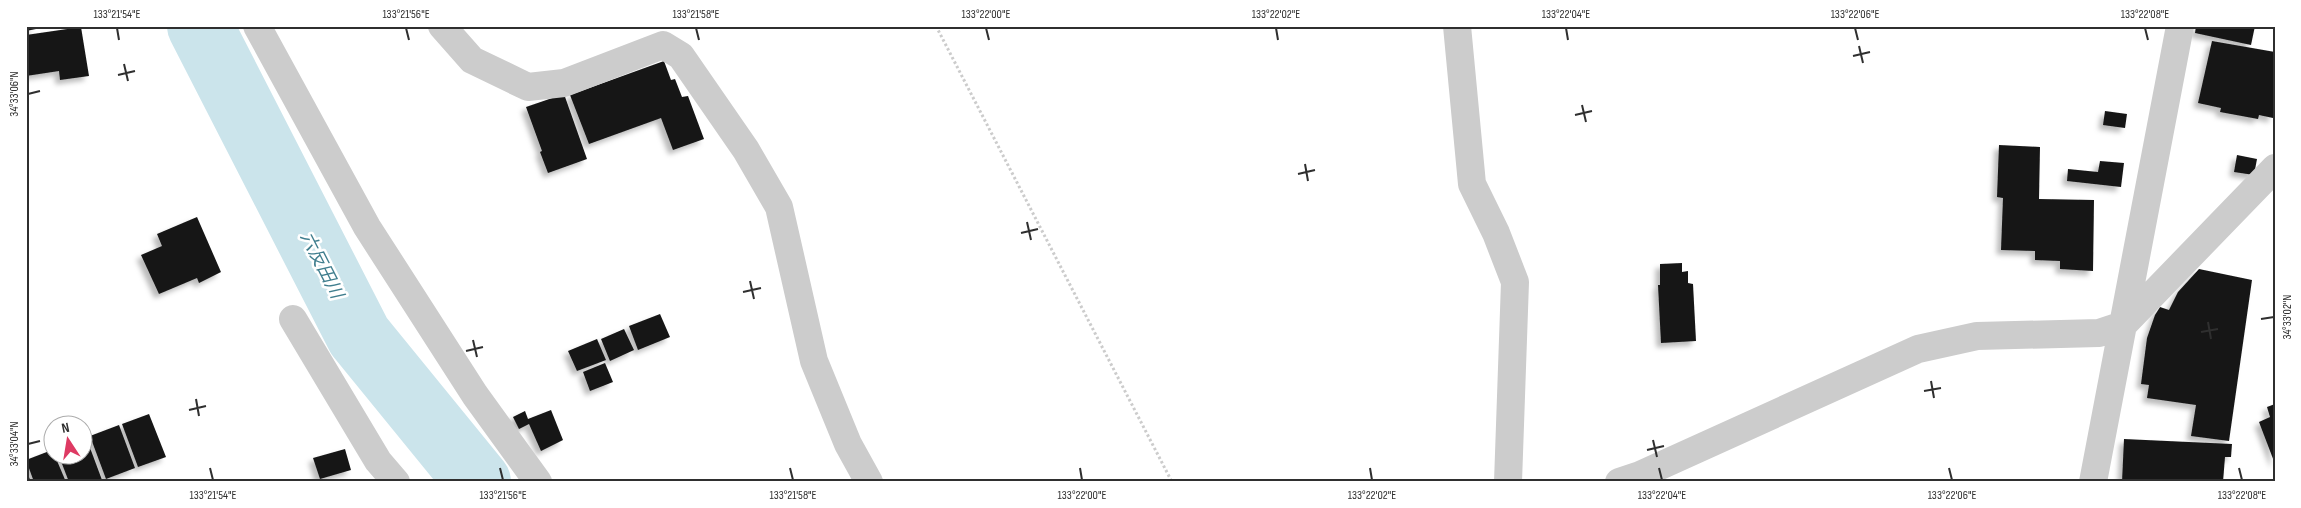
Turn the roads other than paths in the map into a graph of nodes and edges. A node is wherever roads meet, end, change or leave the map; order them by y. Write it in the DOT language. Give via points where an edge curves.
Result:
graph roads {
  1 [pos="257,26"];
  2 [pos="442,26"];
  3 [pos="1457,26"];
  4 [pos="2180,26"];
  5 [pos="2275,168"];
  6 [pos="294,319"];
  7 [pos="2123,324"];
  8 [pos="396,482"];
  9 [pos="538,482"];
  10 [pos="869,482"];
  11 [pos="1508,482"];
  12 [pos="1619,482"];
  13 [pos="2093,482"];
  1 -- 9 [label="street" via="367,227 476,396"];
  2 -- 10 [label="street" via="472,60 528,87 564,83 664,45 681,56 746,150 779,208 814,361 848,444"];
  3 -- 11 [label="street" via="1472,184 1515,282"];
  4 -- 7 [label="street"];
  5 -- 7 [label="street"];
  6 -- 8 [label="street" via="378,461"];
  7 -- 12 [label="street" via="2099,333 1977,336 1918,349"];
  7 -- 13 [label="street"];
}
